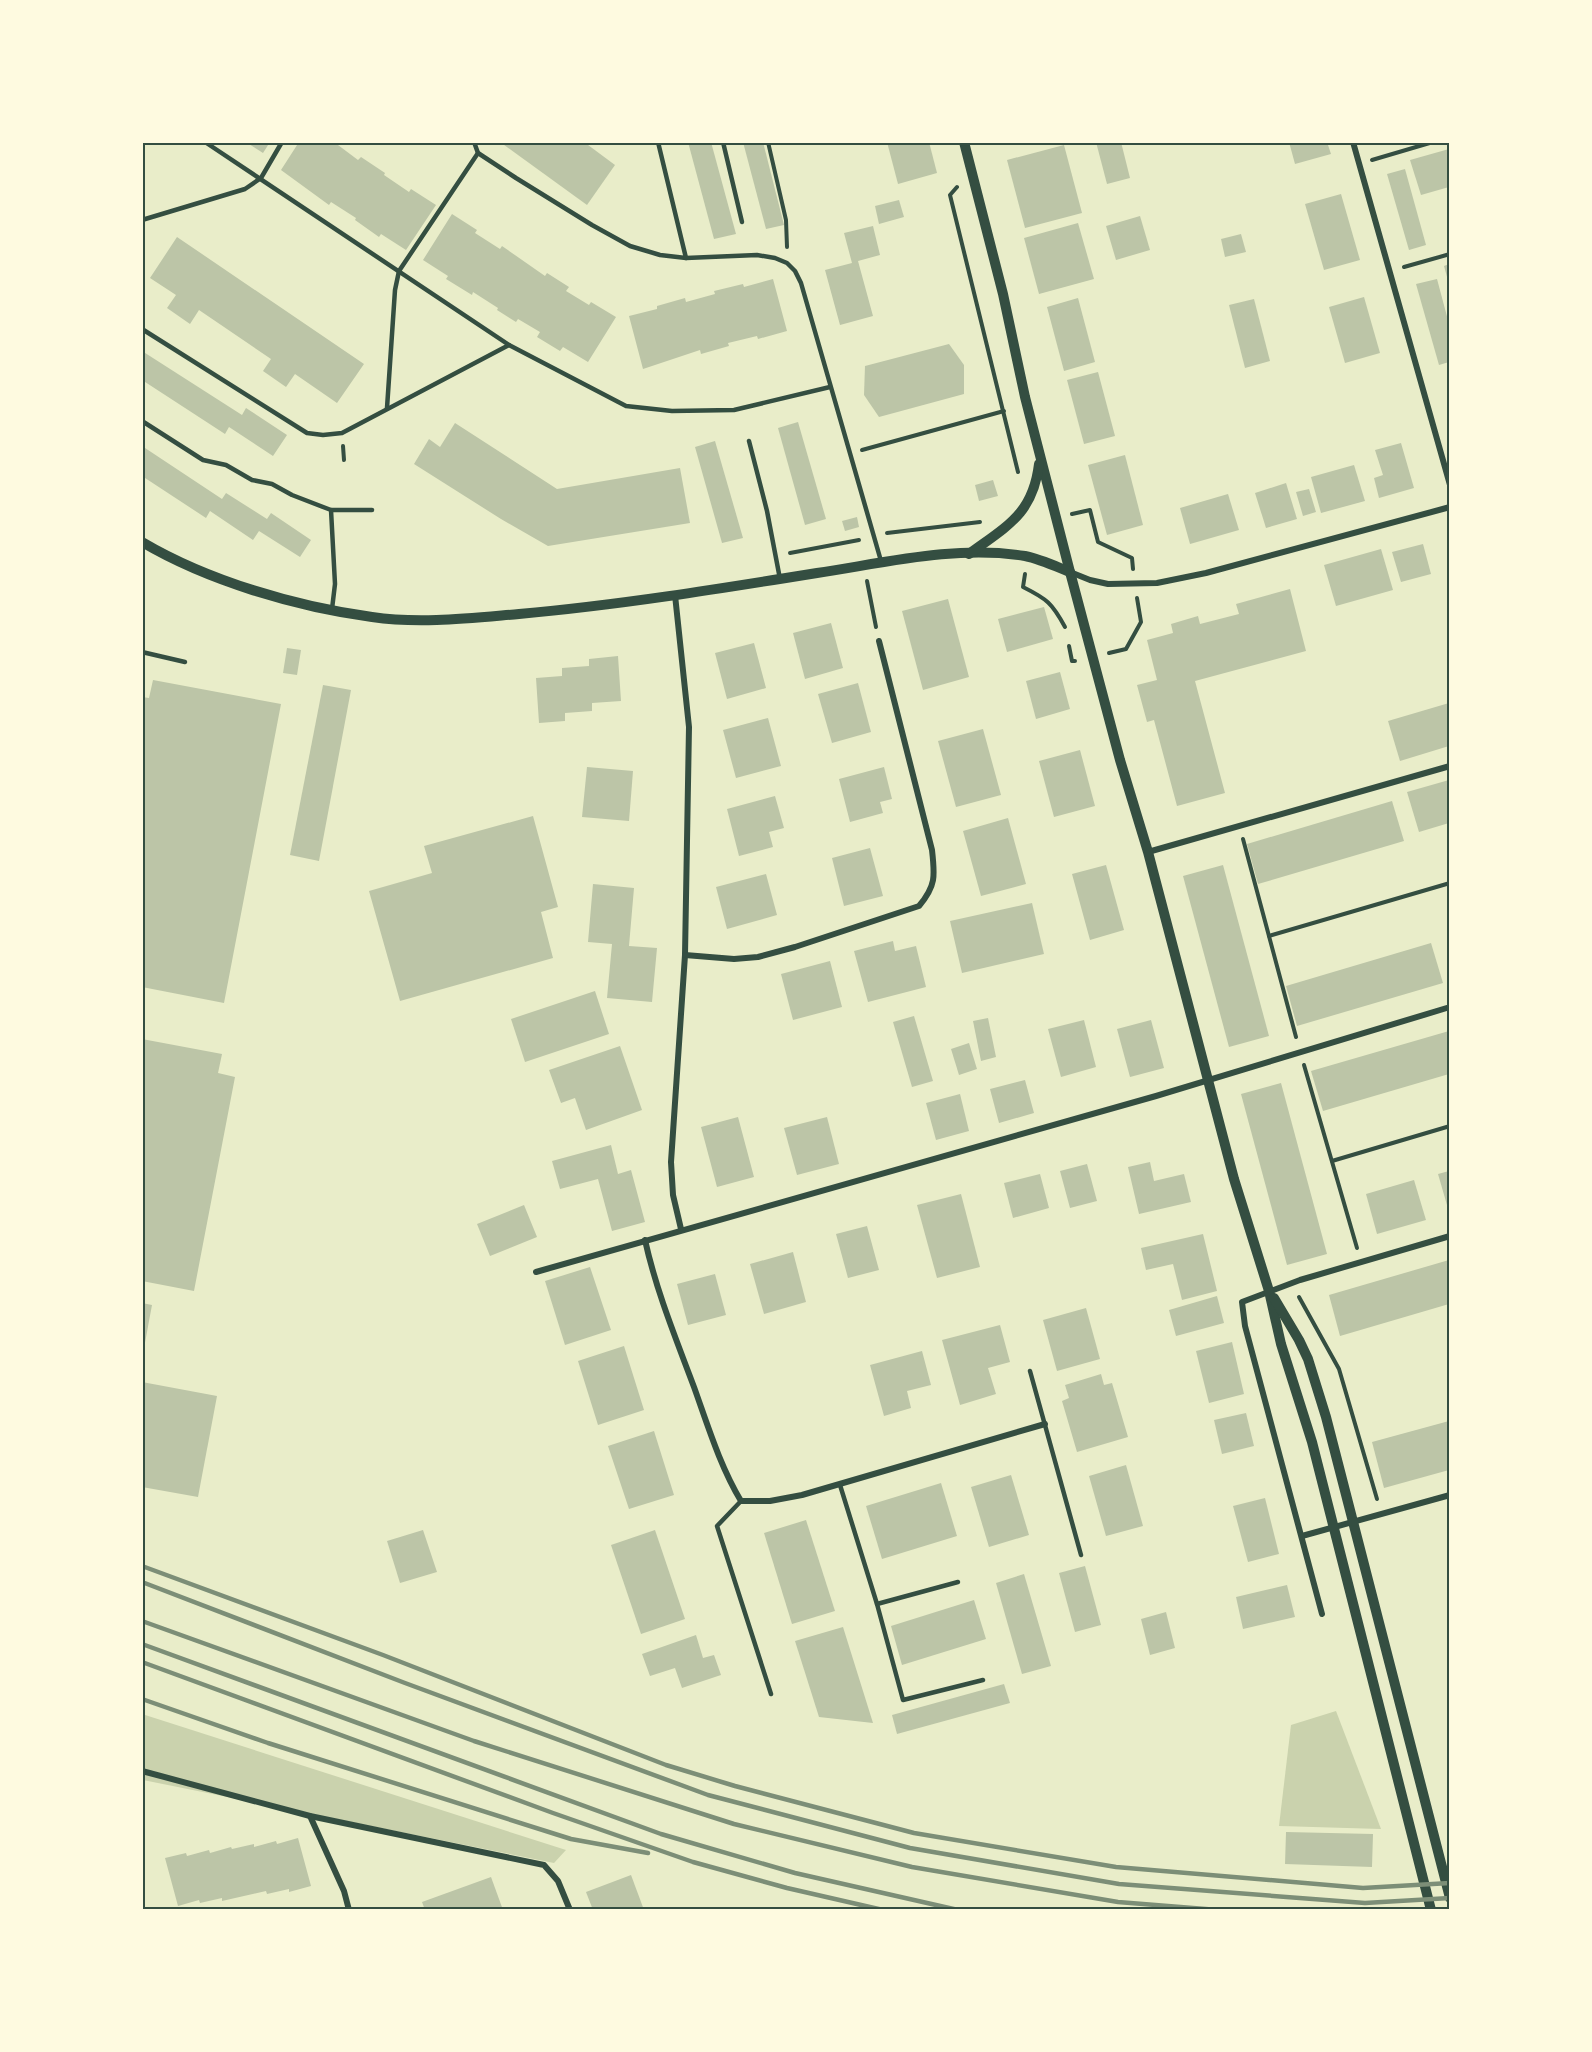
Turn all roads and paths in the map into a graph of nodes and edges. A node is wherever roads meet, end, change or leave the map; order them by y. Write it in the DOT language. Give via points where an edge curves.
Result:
graph roads {
  1 [pos="205,142"];
  2 [pos="282,142"];
  3 [pos="474,142"];
  4 [pos="658,142"];
  5 [pos="723,142"];
  6 [pos="768,142"];
  7 [pos="964,142"];
  8 [pos="1353,142"];
  9 [pos="1433,142"];
  10 [pos="478,153"];
  11 [pos="1360,164"];
  12 [pos="971,171"];
  13 [pos="261,178"];
  14 [pos="142,220"];
  15 [pos="742,222"];
  16 [pos="1449,254"];
  17 [pos="686,258"];
  18 [pos="787,263"];
  19 [pos="399,271"];
  20 [pos="1391,271"];
  21 [pos="142,329"];
  22 [pos="509,345"];
  23 [pos="830,387"];
  24 [pos="387,408"];
  25 [pos="1004,411"];
  26 [pos="142,422"];
  27 [pos="749,441"];
  28 [pos="878,446"];
  29 [pos="1040,457"];
  30 [pos="1018,476"];
  31 [pos="1449,485"];
  32 [pos="1449,507"];
  33 [pos="332,510"];
  34 [pos="372,510"];
  35 [pos="989,517"];
  36 [pos="873,537"];
  37 [pos="142,542"];
  38 [pos="969,554"];
  39 [pos="776,556"];
  40 [pos="881,563"];
  41 [pos="864,566"];
  42 [pos="1070,572"];
  43 [pos="780,579"];
  44 [pos="1023,587"];
  45 [pos="675,595"];
  46 [pos="332,610"];
  47 [pos="879,640"];
  48 [pos="142,652"];
  49 [pos="185,662"];
  50 [pos="1072,662"];
  51 [pos="1449,766"];
  52 [pos="1148,852"];
  53 [pos="1449,883"];
  54 [pos="1269,936"];
  55 [pos="685,955"];
  56 [pos="1449,1007"];
  57 [pos="1208,1080"];
  58 [pos="1449,1126"];
  59 [pos="1332,1161"];
  60 [pos="681,1230"];
  61 [pos="1449,1236"];
  62 [pos="645,1240"];
  63 [pos="536,1272"];
  64 [pos="1292,1283"];
  65 [pos="1269,1291"];
  66 [pos="1030,1371"];
  67 [pos="1046,1424"];
  68 [pos="840,1485"];
  69 [pos="1449,1495"];
  70 [pos="741,1502"];
  71 [pos="1381,1514"];
  72 [pos="1302,1536"];
  73 [pos="1081,1556"];
  74 [pos="958,1582"];
  75 [pos="877,1604"];
  76 [pos="1322,1614"];
  77 [pos="983,1680"];
  78 [pos="771,1694"];
  79 [pos="142,1772"];
  80 [pos="310,1816"];
  81 [pos="1449,1898"];
  82 [pos="349,1910"];
  83 [pos="570,1910"];
  84 [pos="1431,1910"];
  1 -- 13 [label="lane"];
  2 -- 13 [label="lane"];
  3 -- 10 [label="lane"];
  4 -- 17 [label="lane"];
  5 -- 15 [label="lane"];
  6 -- 18 [label="path" via="786,220"];
  7 -- 12 [label="street"];
  8 -- 11 [label="street"];
  9 -- 11 [label="path"];
  10 -- 17 [label="lane" via="630,246"];
  10 -- 19 [label="lane"];
  11 -- 20 [label="street"];
  12 -- 25 [label="path" via="950,195"];
  12 -- 29 [label="street" via="1004,294"];
  13 -- 14 [label="lane" via="244,189"];
  13 -- 19 [label="lane"];
  16 -- 20 [label="path"];
  17 -- 18 [label="lane" via="758,255"];
  18 -- 23 [label="lane" via="801,283"];
  19 -- 22 [label="lane"];
  19 -- 24 [label="lane"];
  20 -- 31 [label="street"];
  21 -- 24 [label="lane" via="307,434 342,433"];
  22 -- 23 [label="lane" via="626,406 672,411 734,410"];
  22 -- 24 [label="lane"];
  23 -- 36 [label="lane"];
  25 -- 28 [label="path"];
  25 -- 30 [label="path"];
  26 -- 33 [label="lane" via="203,460 226,465 252,480 272,484"];
  27 -- 39 [label="lane"];
  29 -- 38 [label="street" via="1036,484 1027,505 1013,521"];
  29 -- 42 [label="street"];
  32 -- 42 [label="street" via="1157,583 1108,584"];
  33 -- 34 [label="lane"];
  33 -- 46 [label="lane"];
  35 -- 36 [label="path" via="979,523"];
  36 -- 39 [label="path"];
  36 -- 40 [label="lane"];
  37 -- 46 [label="street" via="208,574"];
  38 -- 40 [label="street"];
  38 -- 42 [label="street" via="1027,557"];
  39 -- 43 [label="lane"];
  40 -- 41 [label="street"];
  41 -- 43 [label="street"];
  41 -- 47 [label="path"];
  42 -- 52 [label="street"];
  43 -- 45 [label="street"];
  44 -- 50 [label="path" via="1053,605 1065,627"];
  45 -- 46 [label="street" via="592,608 469,618 373,618"];
  45 -- 55 [label="street" via="689,727"];
  47 -- 55 [label="street" via="932,850 935,877 929,894 919,906 758,957"];
  48 -- 49 [label="lane"];
  51 -- 52 [label="street"];
  52 -- 57 [label="street"];
  53 -- 54 [label="path"];
  55 -- 60 [label="street" via="671,1162"];
  56 -- 57 [label="street"];
  57 -- 60 [label="street"];
  57 -- 65 [label="street"];
  58 -- 59 [label="path"];
  60 -- 62 [label="street"];
  61 -- 64 [label="street"];
  62 -- 63 [label="street"];
  62 -- 70 [label="street" via="694,1390 727,1477"];
  64 -- 65 [label="street"];
  64 -- 71 [label="path" via="1339,1369"];
  65 -- 72 [label="street" via="1242,1302 1245,1326"];
  65 -- 81 [label="street" via="1308,1359"];
  65 -- 84 [label="street" via="1324,1488"];
  66 -- 67 [label="lane"];
  67 -- 68 [label="street"];
  67 -- 73 [label="lane"];
  68 -- 70 [label="street" via="770,1501"];
  68 -- 75 [label="lane"];
  69 -- 71 [label="street"];
  70 -- 78 [label="lane" via="717,1526"];
  71 -- 72 [label="street"];
  72 -- 76 [label="street"];
  74 -- 75 [label="lane"];
  75 -- 77 [label="lane" via="903,1700"];
  79 -- 80 [label="street"];
  80 -- 82 [label="street"];
  80 -- 83 [label="street" via="544,1865 558,1881"];
}
